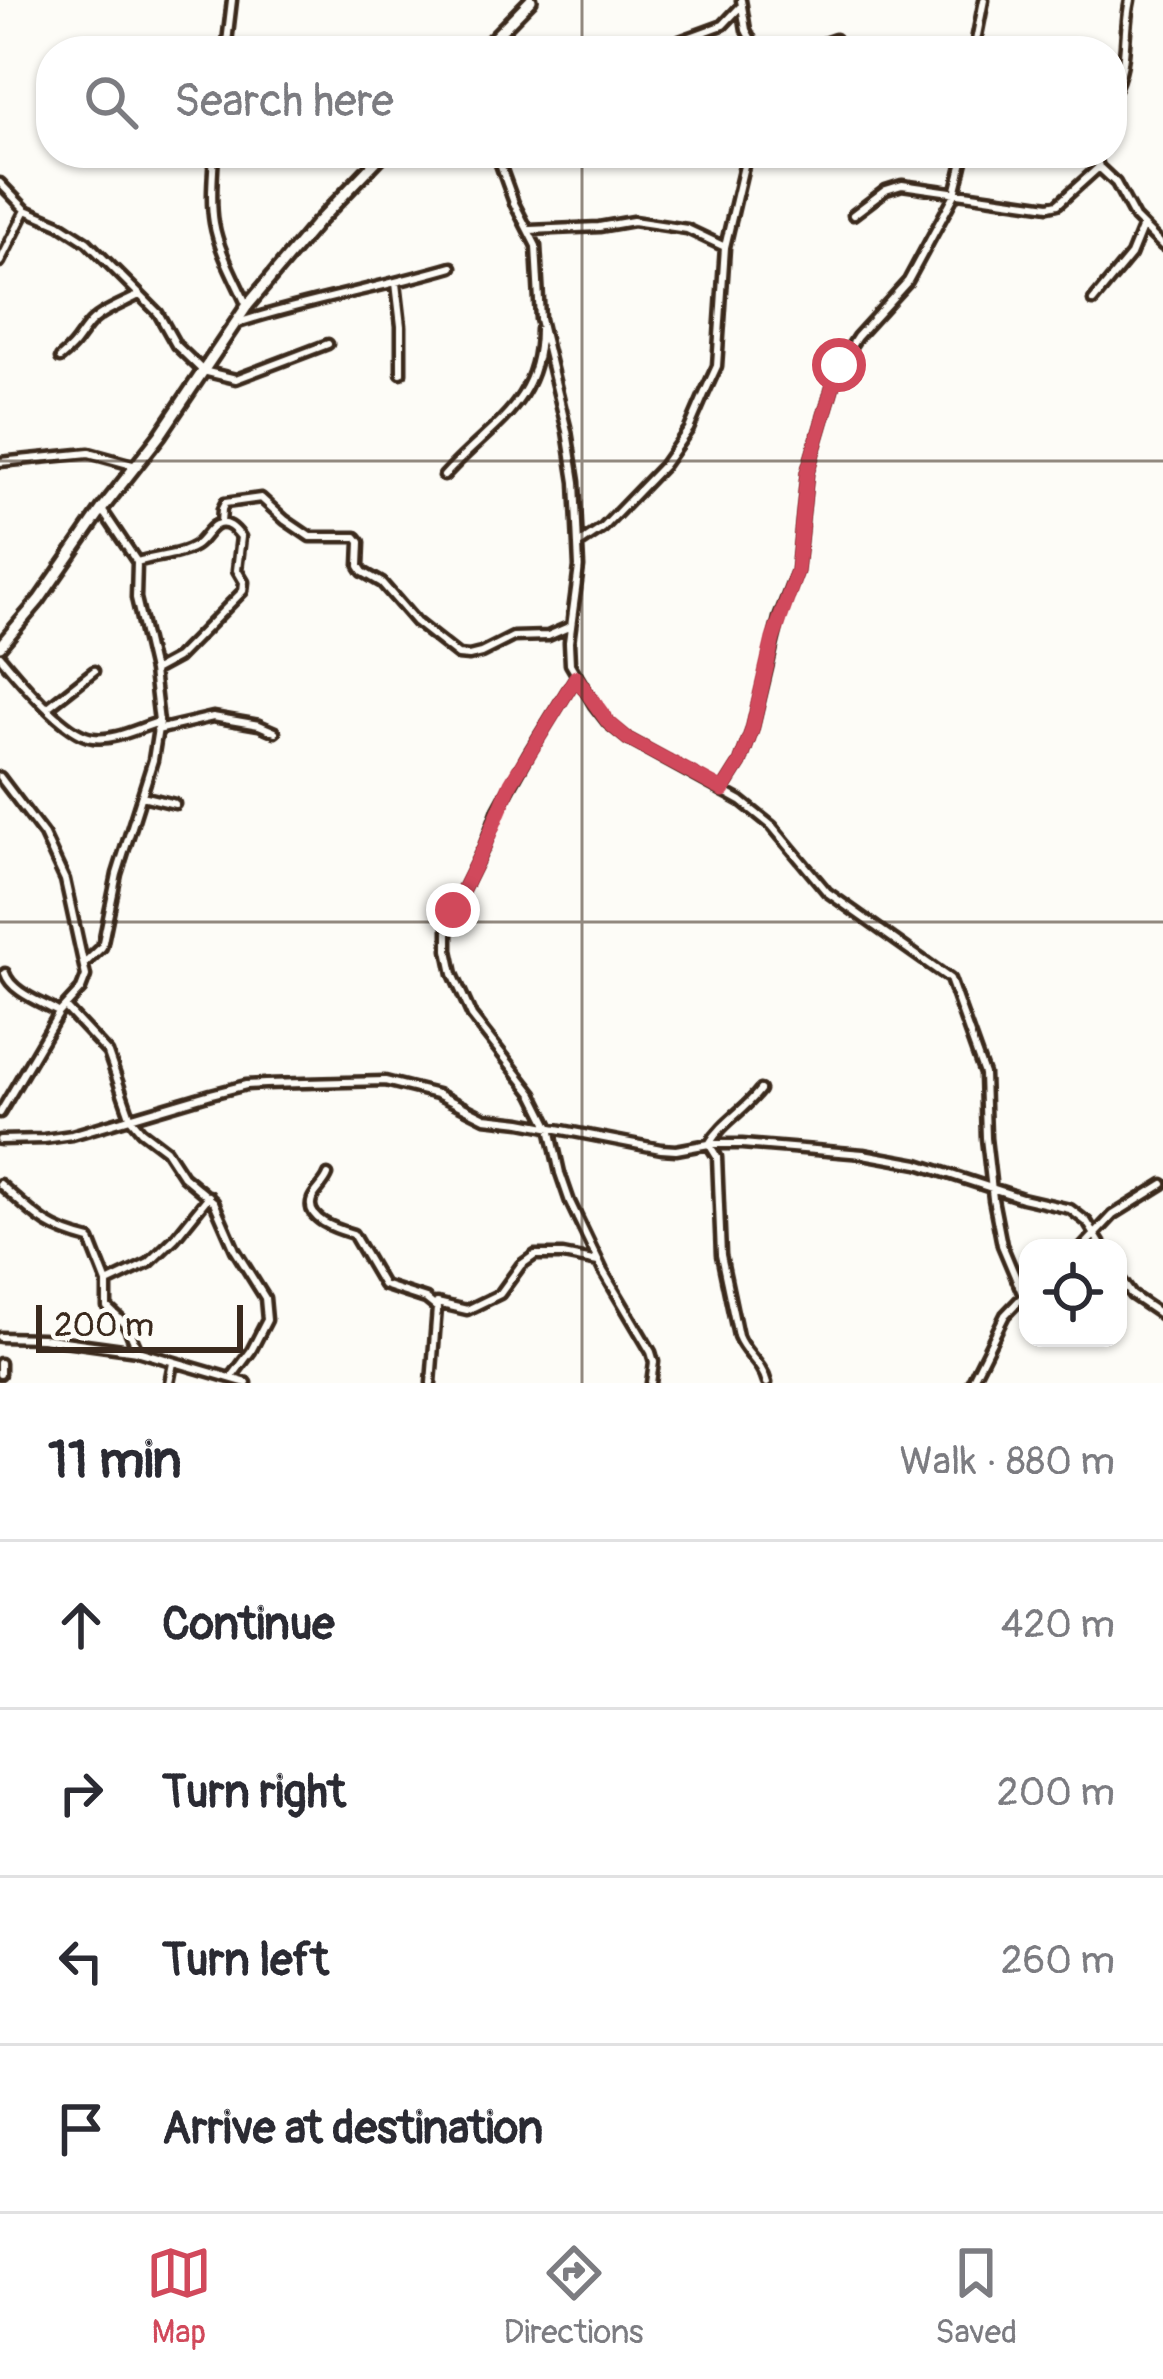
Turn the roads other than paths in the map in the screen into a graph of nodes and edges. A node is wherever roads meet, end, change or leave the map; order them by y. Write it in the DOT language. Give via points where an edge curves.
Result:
graph roads {
  1 [pos="232,0"];
  2 [pos="531,0"];
  3 [pos="984,0"];
  4 [pos="1130,0"];
  5 [pos="741,3"];
  6 [pos="228,36"];
  7 [pos="496,36"];
  8 [pos="693,36"];
  9 [pos="749,36"];
  10 [pos="977,36"];
  11 [pos="1125,36"];
  12 [pos="213,168"];
  13 [pos="370,168"];
  14 [pos="501,168"];
  15 [pos="743,168"];
  16 [pos="961,168"];
  17 [pos="1098,168"];
  18 [pos="1100,168"];
  19 [pos="0,183"];
  20 [pos="955,194"];
  21 [pos="26,210"];
  22 [pos="853,214"];
  23 [pos="1142,228"];
  24 [pos="529,230"];
  25 [pos="1163,246"];
  26 [pos="725,247"];
  27 [pos="0,262"];
  28 [pos="452,267"];
  29 [pos="396,283"];
  30 [pos="140,295"];
  31 [pos="1093,301"];
  32 [pos="247,306"];
  33 [pos="540,319"];
  34 [pos="234,324"];
  35 [pos="328,344"];
  36 [pos="60,358"];
  37 [pos="202,371"];
  38 [pos="400,373"];
  39 [pos="0,462"];
  40 [pos="136,466"];
  41 [pos="444,476"];
  42 [pos="102,509"];
  43 [pos="221,523"];
  44 [pos="579,544"];
  45 [pos="136,562"];
  46 [pos="571,626"];
  47 [pos="0,646"];
  48 [pos="0,656"];
  49 [pos="94,671"];
  50 [pos="153,671"];
  51 [pos="576,677"];
  52 [pos="48,707"];
  53 [pos="158,726"];
  54 [pos="274,732"];
  55 [pos="0,777"];
  56 [pos="723,790"];
  57 [pos="142,796"];
  58 [pos="175,804"];
  59 [pos="84,964"];
  60 [pos="5,973"];
  61 [pos="62,1010"];
  62 [pos="760,1090"];
  63 [pos="0,1113"];
  64 [pos="131,1119"];
  65 [pos="550,1128"];
  66 [pos="0,1140"];
  67 [pos="709,1144"];
  68 [pos="328,1175"];
  69 [pos="0,1184"];
  70 [pos="1163,1184"];
  71 [pos="992,1188"];
  72 [pos="1005,1193"];
  73 [pos="209,1196"];
  74 [pos="996,1209"];
  75 [pos="1096,1233"];
  76 [pos="1090,1239"];
  77 [pos="1099,1239"];
  78 [pos="599,1262"];
  79 [pos="1019,1280"];
  80 [pos="106,1282"];
  81 [pos="1127,1288"];
  82 [pos="1019,1300"];
  83 [pos="434,1302"];
  84 [pos="1163,1316"];
  85 [pos="0,1336"];
  86 [pos="137,1351"];
  87 [pos="173,1361"];
  88 [pos="0,1363"];
  89 [pos="0,1374"];
  90 [pos="231,1378"];
  91 [pos="170,1383"];
  92 [pos="248,1383"];
  93 [pos="431,1383"];
  94 [pos="651,1383"];
  95 [pos="767,1383"];
  96 [pos="971,1383"];
  1 -- 6 [label="street"];
  2 -- 7 [label="main road"];
  3 -- 10 [label="street"];
  4 -- 11 [label="street"];
  5 -- 8 [label="street" via="723,25"];
  5 -- 9 [label="street"];
  12 -- 32 [label="street" via="219,244"];
  13 -- 32 [label="main road"];
  14 -- 24 [label="street"];
  15 -- 26 [label="street"];
  16 -- 20 [label="street"];
  17 -- 20 [label="street" via="1049,206"];
  18 -- 23 [label="street"];
  19 -- 21 [label="street"];
  20 -- 22 [label="street" via="902,185"];
  20 -- 56 [label="street" via="908,281 839,365 807,473 797,571 752,730"];
  21 -- 27 [label="street"];
  21 -- 30 [label="street" via="87,242"];
  23 -- 25 [label="street"];
  23 -- 31 [label="street"];
  24 -- 26 [label="street" via="634,221 687,229"];
  24 -- 33 [label="street"];
  26 -- 44 [label="street" via="717,365 689,429 638,493"];
  28 -- 29 [label="street"];
  29 -- 34 [label="street"];
  29 -- 38 [label="street"];
  30 -- 36 [label="street" via="87,326"];
  30 -- 37 [label="street"];
  32 -- 34 [label="main road"];
  33 -- 41 [label="street" via="532,381"];
  33 -- 44 [label="street" via="569,446"];
  34 -- 37 [label="main road"];
  35 -- 37 [label="street" via="236,379"];
  37 -- 40 [label="main road"];
  39 -- 40 [label="street" via="89,452"];
  40 -- 42 [label="main road"];
  42 -- 45 [label="street"];
  42 -- 47 [label="main road"];
  43 -- 45 [label="street" via="200,544"];
  43 -- 46 [label="street" via="225,503 261,498 310,537 356,537 363,572 458,655"];
  43 -- 50 [label="street" via="241,537 242,591 177,658"];
  44 -- 46 [label="street"];
  45 -- 50 [label="street"];
  46 -- 51 [label="street"];
  48 -- 52 [label="street"];
  49 -- 52 [label="street"];
  50 -- 53 [label="street"];
  51 -- 56 [label="street" via="628,739"];
  51 -- 65 [label="street" via="511,783 448,927 461,995"];
  52 -- 53 [label="street" via="93,739"];
  53 -- 54 [label="street" via="213,717"];
  53 -- 57 [label="street"];
  55 -- 59 [label="street" via="44,835 65,880"];
  56 -- 71 [label="street" via="772,826 827,892 950,979 984,1074"];
  57 -- 58 [label="street"];
  57 -- 59 [label="street" via="102,947"];
  59 -- 61 [label="street" via="82,988"];
  60 -- 61 [label="street" via="15,987"];
  61 -- 63 [label="street"];
  61 -- 64 [label="street" via="108,1054"];
  62 -- 67 [label="street"];
  64 -- 65 [label="street" via="246,1085 385,1081 484,1118"];
  64 -- 66 [label="street" via="72,1135"];
  64 -- 73 [label="street"];
  65 -- 67 [label="street" via="670,1150"];
  65 -- 78 [label="street" via="570,1202"];
  67 -- 71 [label="street" via="862,1154"];
  67 -- 95 [label="street" via="738,1336"];
  68 -- 83 [label="street" via="311,1201 318,1217 353,1234 383,1285"];
  69 -- 80 [label="street" via="48,1226 90,1240"];
  70 -- 75 [label="street"];
  71 -- 72 [label="street"];
  71 -- 74 [label="street"];
  72 -- 74 [label="street"];
  72 -- 75 [label="street" via="1070,1209"];
  73 -- 80 [label="street" via="148,1263"];
  73 -- 90 [label="street" via="267,1307 261,1333"];
  74 -- 79 [label="street"];
  75 -- 76 [label="street"];
  75 -- 77 [label="street"];
  78 -- 83 [label="street" via="536,1255 500,1294 467,1310"];
  78 -- 94 [label="street" via="650,1352"];
  80 -- 86 [label="street" via="107,1307"];
  81 -- 84 [label="street"];
  82 -- 96 [label="street"];
  83 -- 93 [label="street"];
  85 -- 86 [label="street"];
  86 -- 87 [label="street"];
  87 -- 90 [label="street"];
  87 -- 91 [label="street"];
  88 -- 89 [label="street"];
  90 -- 92 [label="street"];
}
